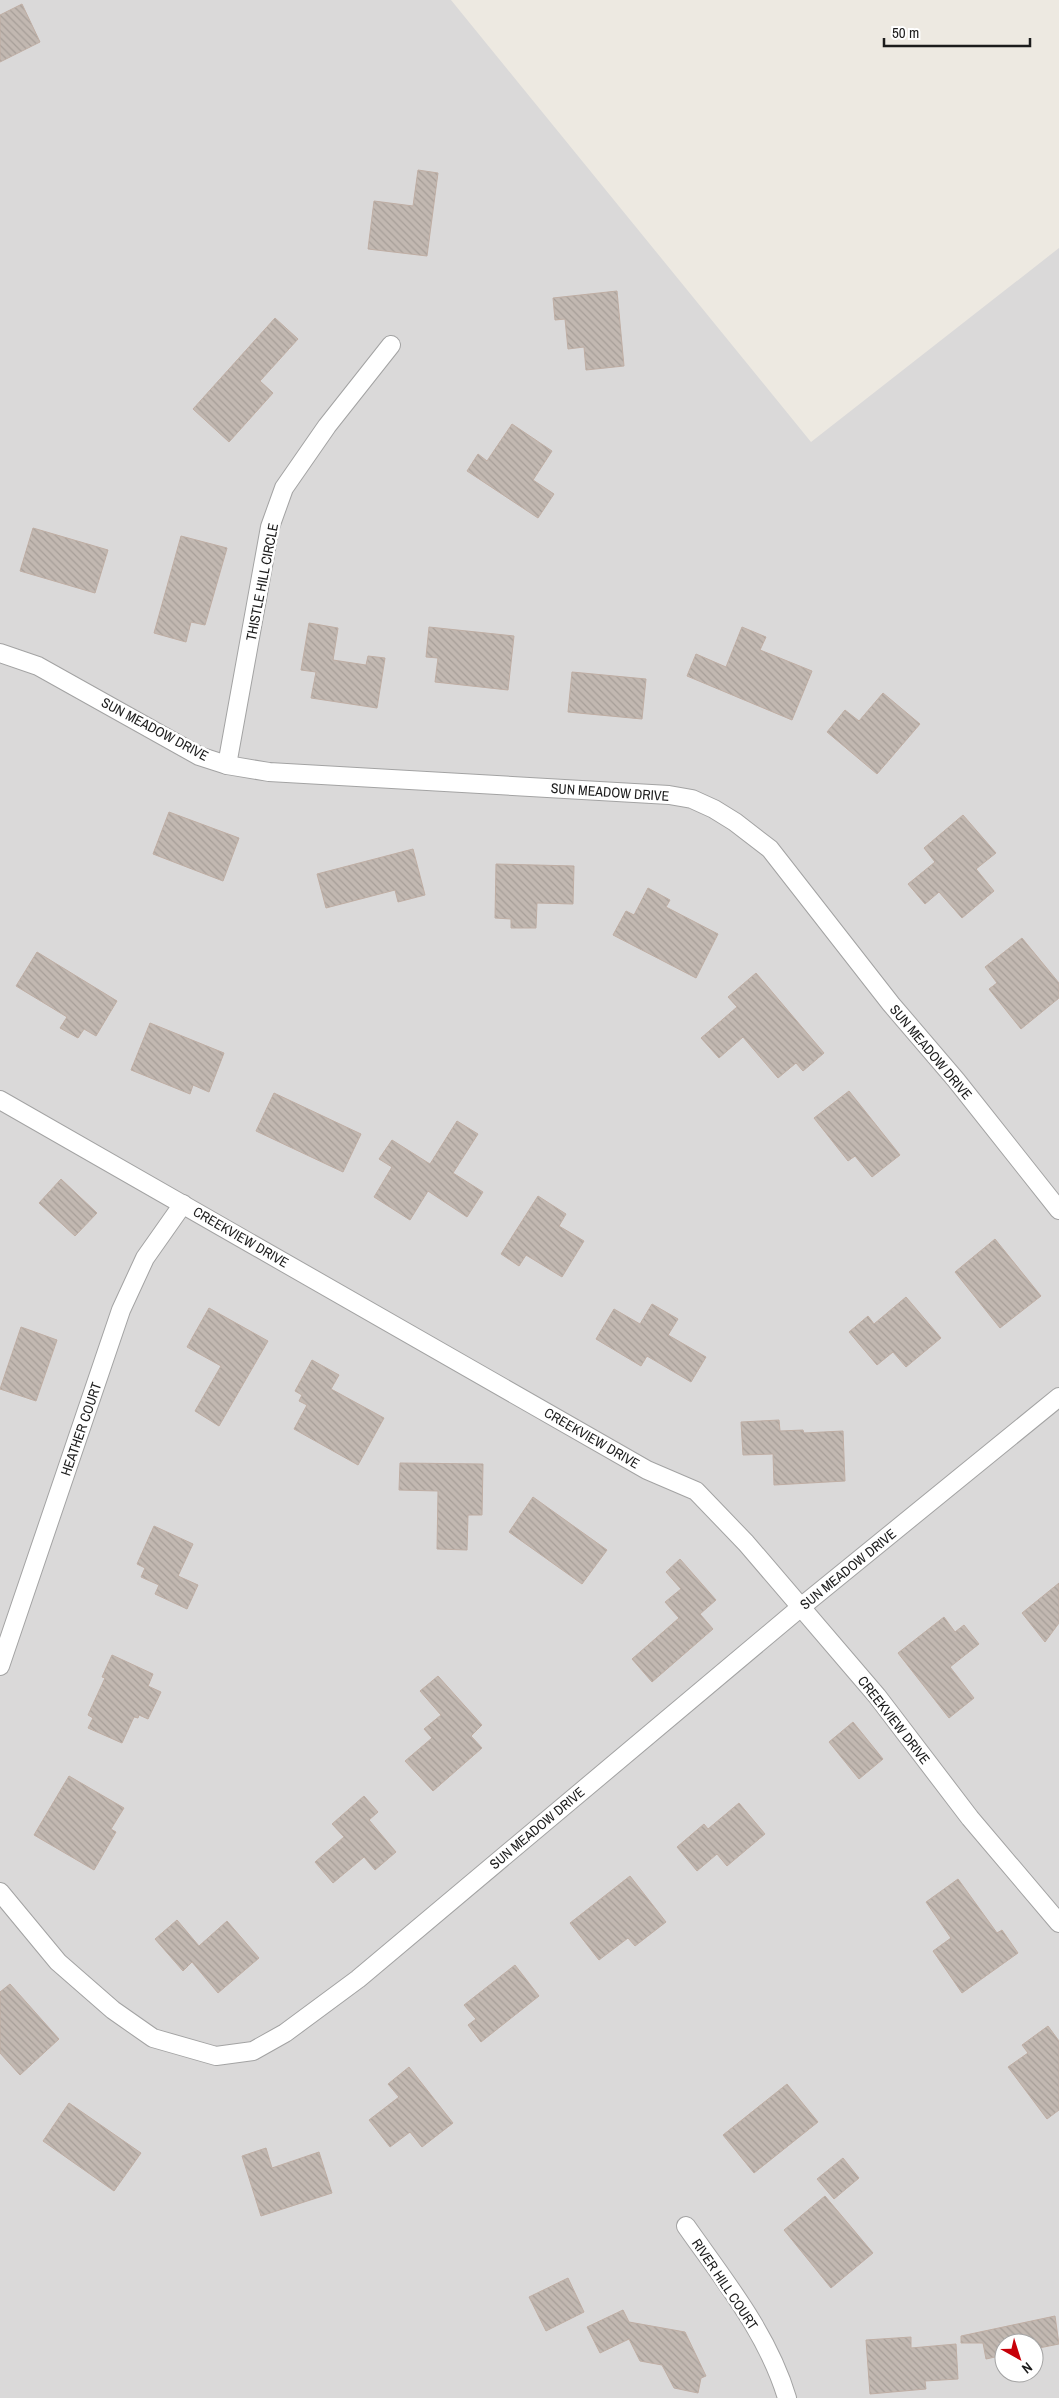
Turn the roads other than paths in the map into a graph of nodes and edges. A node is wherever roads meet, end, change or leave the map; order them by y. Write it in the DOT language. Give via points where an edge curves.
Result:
graph roads {
  1 [pos="390,345"];
  2 [pos="0,654"];
  3 [pos="227,765"];
  4 [pos="0,1100"];
  5 [pos="183,1204"];
  6 [pos="1059,1210"];
  7 [pos="1059,1397"];
  8 [pos="801,1607"];
  9 [pos="0,1666"];
  10 [pos="0,1892"];
  11 [pos="1059,1924"];
  12 [pos="686,2226"];
  13 [pos="787,2398"];
  1 -- 3 [label="street, THISTLE HILL CIRCLE" via="284,488 270,527"];
  2 -- 3 [label="street, SUN MEADOW DRIVE" via="38,666 199,756"];
  3 -- 6 [label="street, SUN MEADOW DRIVE" via="269,772 669,795 692,799 714,809 770,849"];
  4 -- 5 [label="street, CREEKVIEW DRIVE"];
  5 -- 8 [label="street, CREEKVIEW DRIVE" via="647,1470 696,1490"];
  5 -- 9 [label="street, HEATHER COURT" via="145,1258 122,1310"];
  7 -- 8 [label="street, SUN MEADOW DRIVE"];
  8 -- 10 [label="street, SUN MEADOW DRIVE" via="358,1978 286,2033 254,2051 216,2056 153,2038 113,2010 58,1962"];
  8 -- 11 [label="street, CREEKVIEW DRIVE" via="877,1696 970,1818"];
  12 -- 13 [label="street, RIVER HILL COURT" via="746,2310 774,2362"];
}
